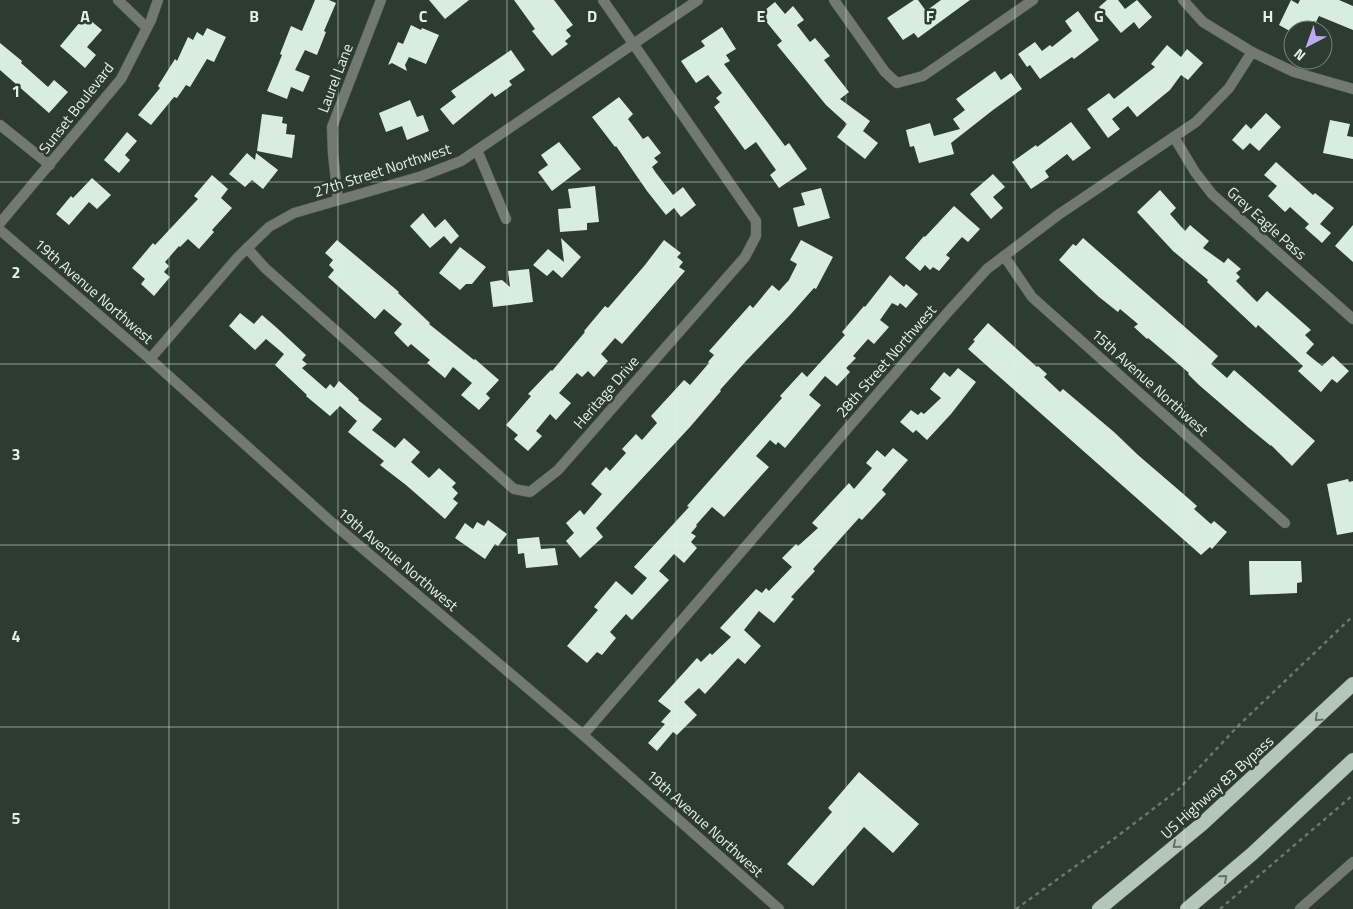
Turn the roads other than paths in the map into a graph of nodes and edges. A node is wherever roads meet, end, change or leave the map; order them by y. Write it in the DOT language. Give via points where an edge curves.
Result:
graph roads {
  1 [pos="118,0"];
  2 [pos="158,0"];
  3 [pos="381,0"];
  4 [pos="602,0"];
  5 [pos="698,0"];
  6 [pos="834,0"];
  7 [pos="1033,0"];
  8 [pos="1182,0"];
  9 [pos="147,28"];
  10 [pos="633,44"];
  11 [pos="1252,52"];
  12 [pos="1353,90"];
  13 [pos="0,125"];
  14 [pos="1174,137"];
  15 [pos="477,150"];
  16 [pos="50,166"];
  17 [pos="338,200"];
  18 [pos="506,219"];
  19 [pos="0,224"];
  20 [pos="0,230"];
  21 [pos="247,248"];
  22 [pos="1004,256"];
  23 [pos="1353,319"];
  24 [pos="150,359"];
  25 [pos="1285,523"];
  26 [pos="1353,684"];
  27 [pos="583,735"];
  28 [pos="1353,760"];
  29 [pos="1353,862"];
  30 [pos="779,909"];
  31 [pos="1099,909"];
  32 [pos="1186,909"];
  33 [pos="1300,909"];
  1 -- 9 [label="street"];
  2 -- 9 [label="street, Sunset Boulevard"];
  3 -- 17 [label="street, Laurel Lane" via="332,127"];
  4 -- 10 [label="street, Heritage Drive"];
  5 -- 10 [label="street, 27th Street Northwest"];
  6 -- 7 [label="street" via="885,72 897,83 923,76"];
  8 -- 11 [label="street" via="1203,22"];
  9 -- 16 [label="street, Sunset Boulevard" via="121,79"];
  10 -- 15 [label="street, 27th Street Northwest"];
  10 -- 21 [label="street, Heritage Drive" via="756,221 756,236 745,257 558,470 530,492 514,489 265,268"];
  11 -- 12 [label="street" via="1294,72"];
  11 -- 14 [label="street, 28th Street Northwest" via="1229,88 1196,122"];
  13 -- 16 [label="street"];
  14 -- 22 [label="street, 28th Street Northwest" via="1058,215"];
  14 -- 23 [label="street, Grey Eagle Pass" via="1212,194"];
  15 -- 17 [label="street, 27th Street Northwest" via="461,161 422,176"];
  15 -- 18 [label="street"];
  16 -- 19 [label="street, Sunset Boulevard"];
  17 -- 21 [label="street, 27th Street Northwest" via="294,213 269,227"];
  20 -- 24 [label="street, 19th Avenue Northwest"];
  21 -- 24 [label="street, 27th Street Northwest"];
  22 -- 25 [label="street, 15th Avenue Northwest" via="1032,297"];
  22 -- 27 [label="street, 28th Street Northwest" via="948,312"];
  24 -- 27 [label="street, 19th Avenue Northwest" via="329,520"];
  26 -- 31 [label="highway, US Highway 83 Bypass, one-way" via="1202,824"];
  27 -- 30 [label="street, 19th Avenue Northwest"];
  32 -- 28 [label="highway, one-way" via="1252,854"];
  29 -- 33 [label="street"];
}
